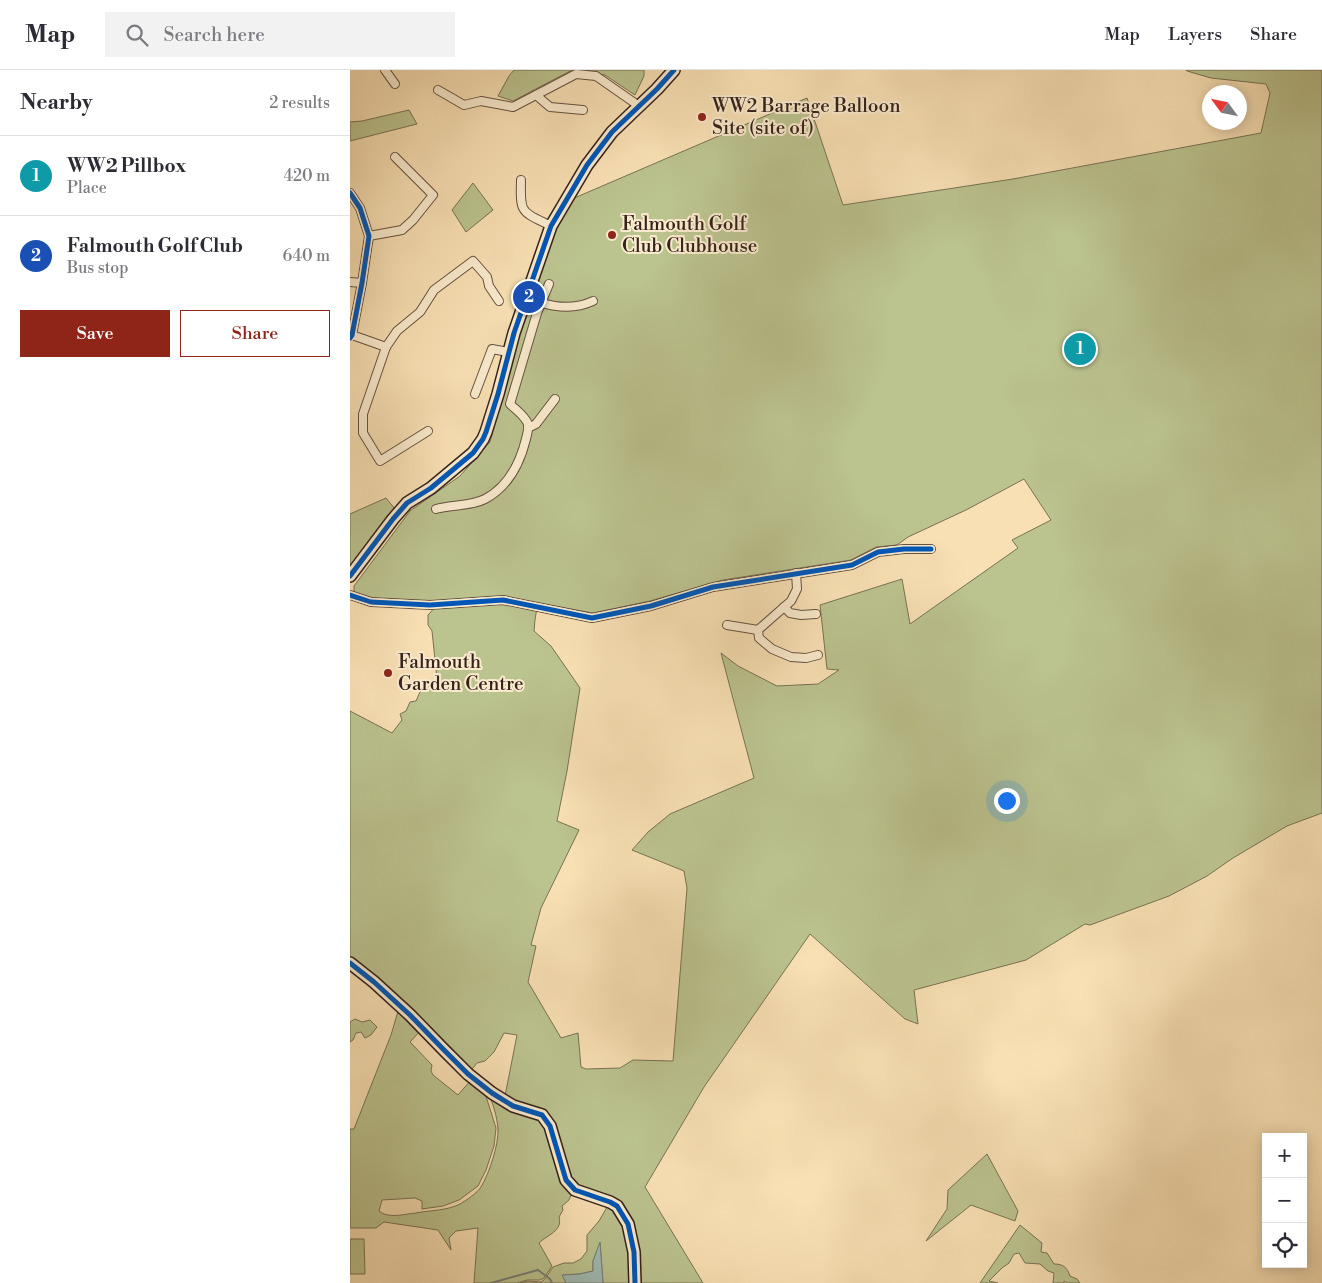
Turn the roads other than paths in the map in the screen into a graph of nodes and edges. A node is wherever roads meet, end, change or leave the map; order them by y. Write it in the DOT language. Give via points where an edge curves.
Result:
graph roads {
  1 [pos="385,70"];
  2 [pos="674,70"];
  3 [pos="395,84"];
  4 [pos="438,90"];
  5 [pos="536,95"];
  6 [pos="639,106"];
  7 [pos="583,110"];
  8 [pos="395,157"];
  9 [pos="520,180"];
  10 [pos="350,193"];
  11 [pos="551,226"];
  12 [pos="369,236"];
  13 [pos="350,282"];
  14 [pos="362,284"];
  15 [pos="549,284"];
  16 [pos="499,301"];
  17 [pos="593,301"];
  18 [pos="542,303"];
  19 [pos="351,336"];
  20 [pos="386,347"];
  21 [pos="508,352"];
  22 [pos="475,394"];
  23 [pos="556,400"];
  24 [pos="528,428"];
  25 [pos="428,430"];
  26 [pos="436,509"];
  27 [pos="931,549"];
  28 [pos="796,573"];
  29 [pos="350,576"];
  30 [pos="350,596"];
  31 [pos="784,607"];
  32 [pos="816,614"];
  33 [pos="727,625"];
  34 [pos="758,630"];
  35 [pos="818,655"];
  36 [pos="350,963"];
  37 [pos="635,1283"];
  1 -- 3 [label="street"];
  2 -- 6 [label="street"];
  4 -- 5 [label="street" via="464,105 481,101 513,107"];
  5 -- 6 [label="street" via="576,74 596,76"];
  5 -- 7 [label="street" via="550,108"];
  6 -- 11 [label="street" via="612,132 587,166"];
  8 -- 12 [label="street" via="433,195 402,230"];
  9 -- 11 [label="street" via="520,203 526,214"];
  10 -- 12 [label="street" via="360,208"];
  11 -- 21 [label="street"];
  12 -- 14 [label="street"];
  13 -- 14 [label="street"];
  14 -- 19 [label="street"];
  15 -- 18 [label="street"];
  16 -- 20 [label="street" via="473,260 434,290 420,312 397,331"];
  17 -- 18 [label="street" via="564,307"];
  18 -- 24 [label="street" via="510,404 525,419"];
  19 -- 20 [label="street"];
  20 -- 25 [label="street" via="363,414 363,432 380,461"];
  21 -- 22 [label="street" via="492,349"];
  21 -- 29 [label="street" via="486,432 478,446 431,488 407,503"];
  23 -- 24 [label="street" via="536,424"];
  24 -- 26 [label="street" via="523,452 515,468 495,493 484,500"];
  27 -- 28 [label="street" via="878,552 852,564"];
  28 -- 30 [label="street" via="713,587 651,606 592,618 503,600 430,605 371,602"];
  28 -- 31 [label="street" via="797,589"];
  31 -- 32 [label="street" via="790,613"];
  31 -- 34 [label="street"];
  33 -- 34 [label="street"];
  34 -- 35 [label="street" via="759,638 772,649 791,657"];
  36 -- 37 [label="street" via="410,1015 468,1074 513,1106 542,1115 550,1126 566,1180 575,1190 618,1206 628,1224 634,1252"];
}
